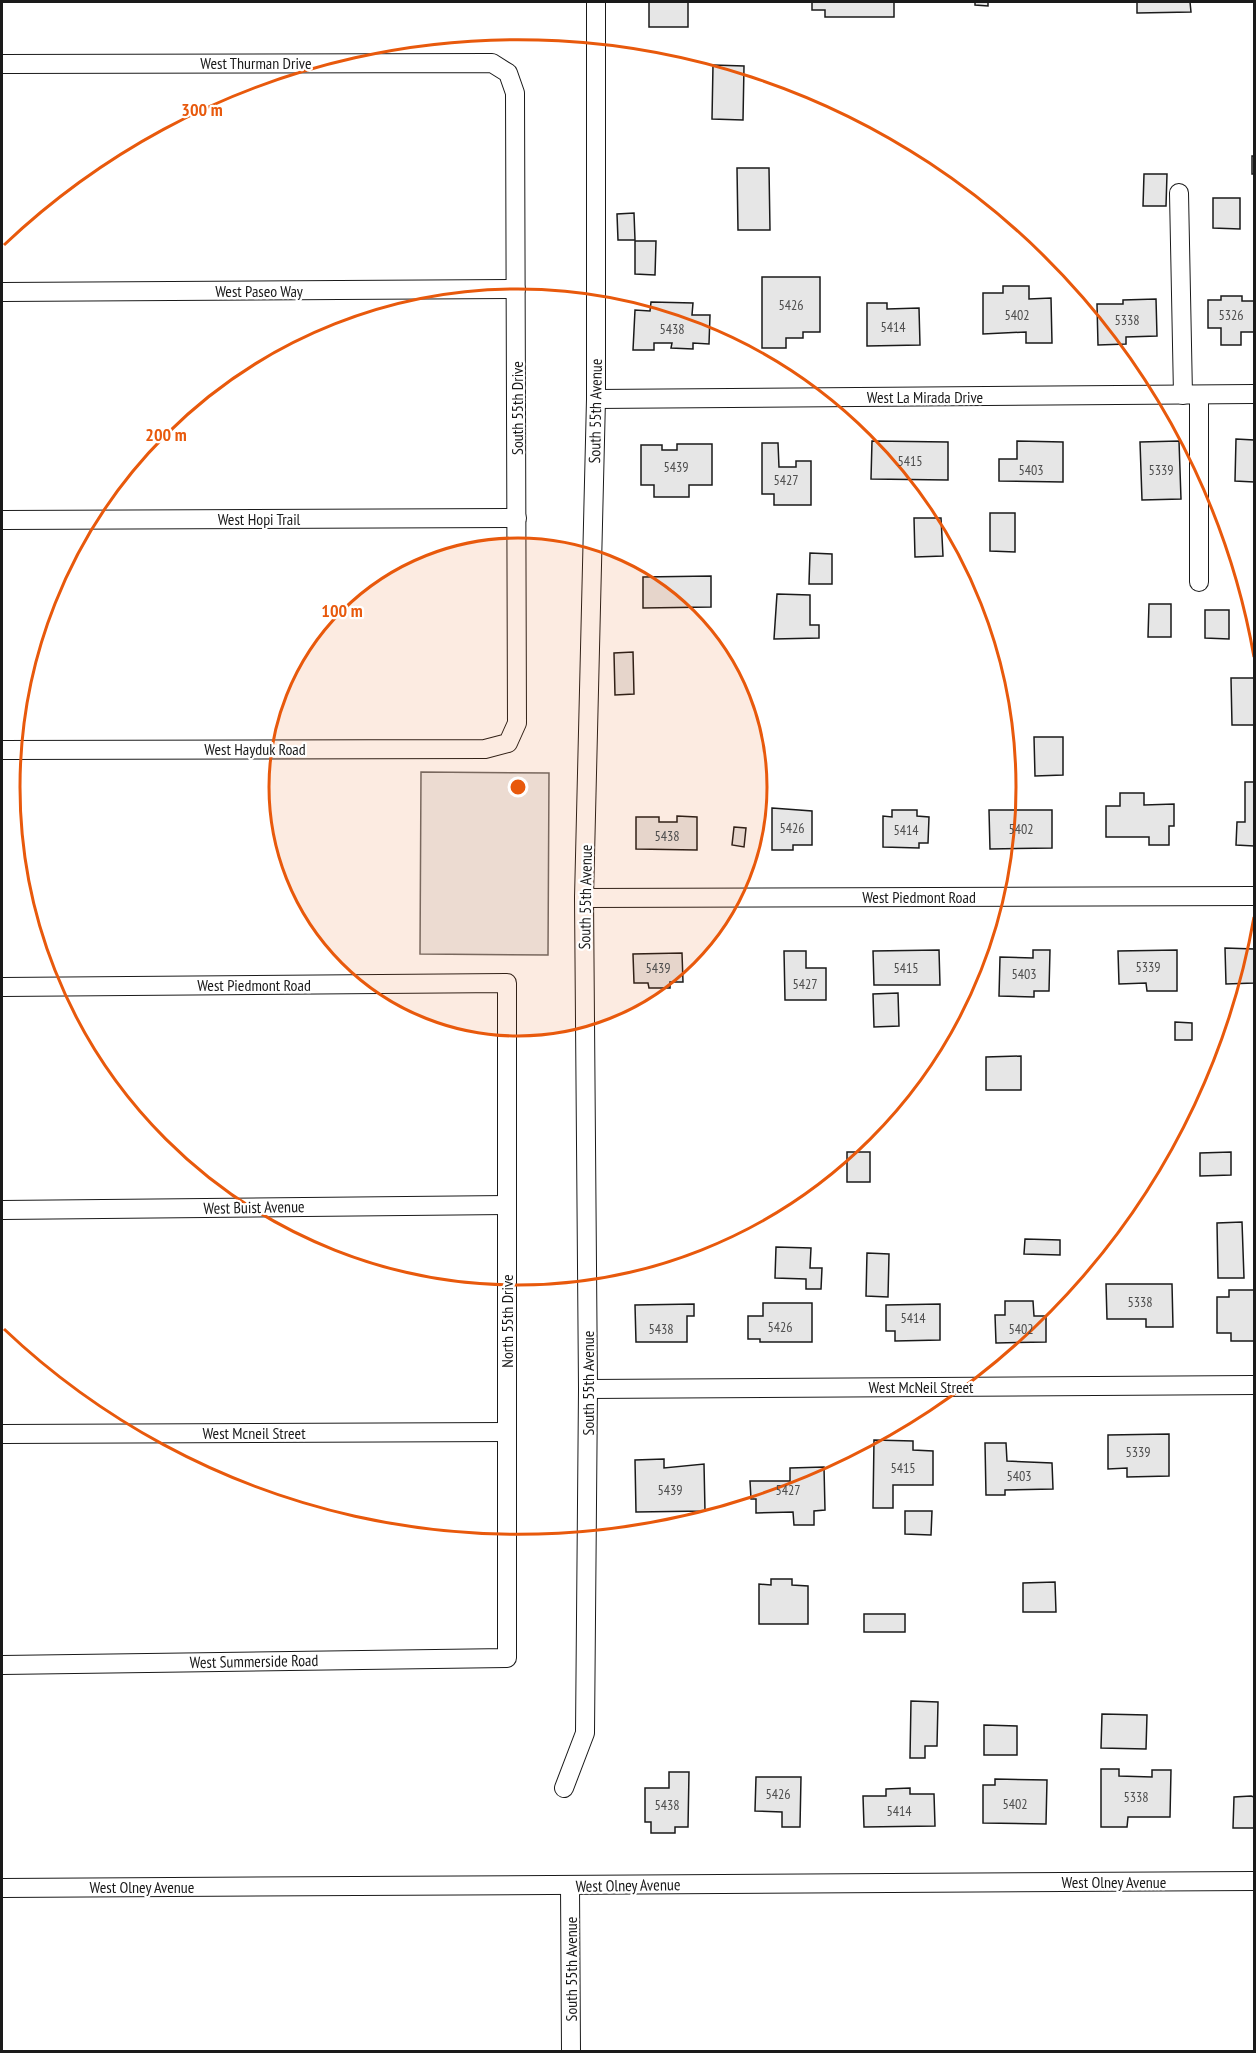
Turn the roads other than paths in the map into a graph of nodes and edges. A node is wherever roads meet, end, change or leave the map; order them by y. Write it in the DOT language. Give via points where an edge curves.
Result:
graph roads {
  1 [pos="596,2"];
  2 [pos="2,64"];
  3 [pos="508,72"];
  4 [pos="1179,193"];
  5 [pos="516,289"];
  6 [pos="2,292"];
  7 [pos="1254,394"];
  8 [pos="1191,395"];
  9 [pos="596,399"];
  10 [pos="517,518"];
  11 [pos="2,520"];
  12 [pos="1199,582"];
  13 [pos="508,743"];
  14 [pos="2,750"];
  15 [pos="1254,896"];
  16 [pos="584,898"];
  17 [pos="507,983"];
  18 [pos="2,987"];
  19 [pos="507,1205"];
  20 [pos="2,1210"];
  21 [pos="1254,1385"];
  22 [pos="588,1389"];
  23 [pos="507,1432"];
  24 [pos="2,1434"];
  25 [pos="507,1658"];
  26 [pos="2,1665"];
  27 [pos="564,1788"];
  28 [pos="1254,1881"];
  29 [pos="570,1886"];
  30 [pos="2,1888"];
  31 [pos="571,2052"];
  1 -- 9 [label="street, South 55th Avenue"];
  2 -- 3 [label="street, West Thurman Drive" via="492,63"];
  3 -- 5 [label="street, South 55th Drive" via="515,93"];
  4 -- 8 [label="street"];
  5 -- 6 [label="street, West Paseo Way"];
  5 -- 10 [label="street, South 55th Drive"];
  7 -- 8 [label="street, West La Mirada Drive"];
  8 -- 9 [label="street, West La Mirada Drive"];
  8 -- 12 [label="street"];
  9 -- 16 [label="street, South 55th Avenue"];
  10 -- 11 [label="street, West Hopi Trail"];
  10 -- 13 [label="street, South 55th Drive" via="517,723"];
  13 -- 14 [label="street, West Hayduk Road" via="485,749"];
  15 -- 16 [label="street, West Piedmont Road"];
  16 -- 22 [label="street, South 55th Avenue"];
  17 -- 18 [label="street, West Piedmont Road"];
  17 -- 19 [label="street, North 55th Drive"];
  19 -- 20 [label="street, West Buist Avenue"];
  19 -- 23 [label="street, North 55th Drive"];
  21 -- 22 [label="street, West McNeil Street"];
  22 -- 27 [label="street, South 55th Avenue" via="585,1733"];
  23 -- 24 [label="street, West Mcneil Street"];
  23 -- 25 [label="street, North 55th Drive"];
  25 -- 26 [label="street, West Summerside Road"];
  28 -- 29 [label="street, West Olney Avenue"];
  29 -- 30 [label="street, West Olney Avenue"];
  29 -- 31 [label="street, South 55th Avenue"];
}
